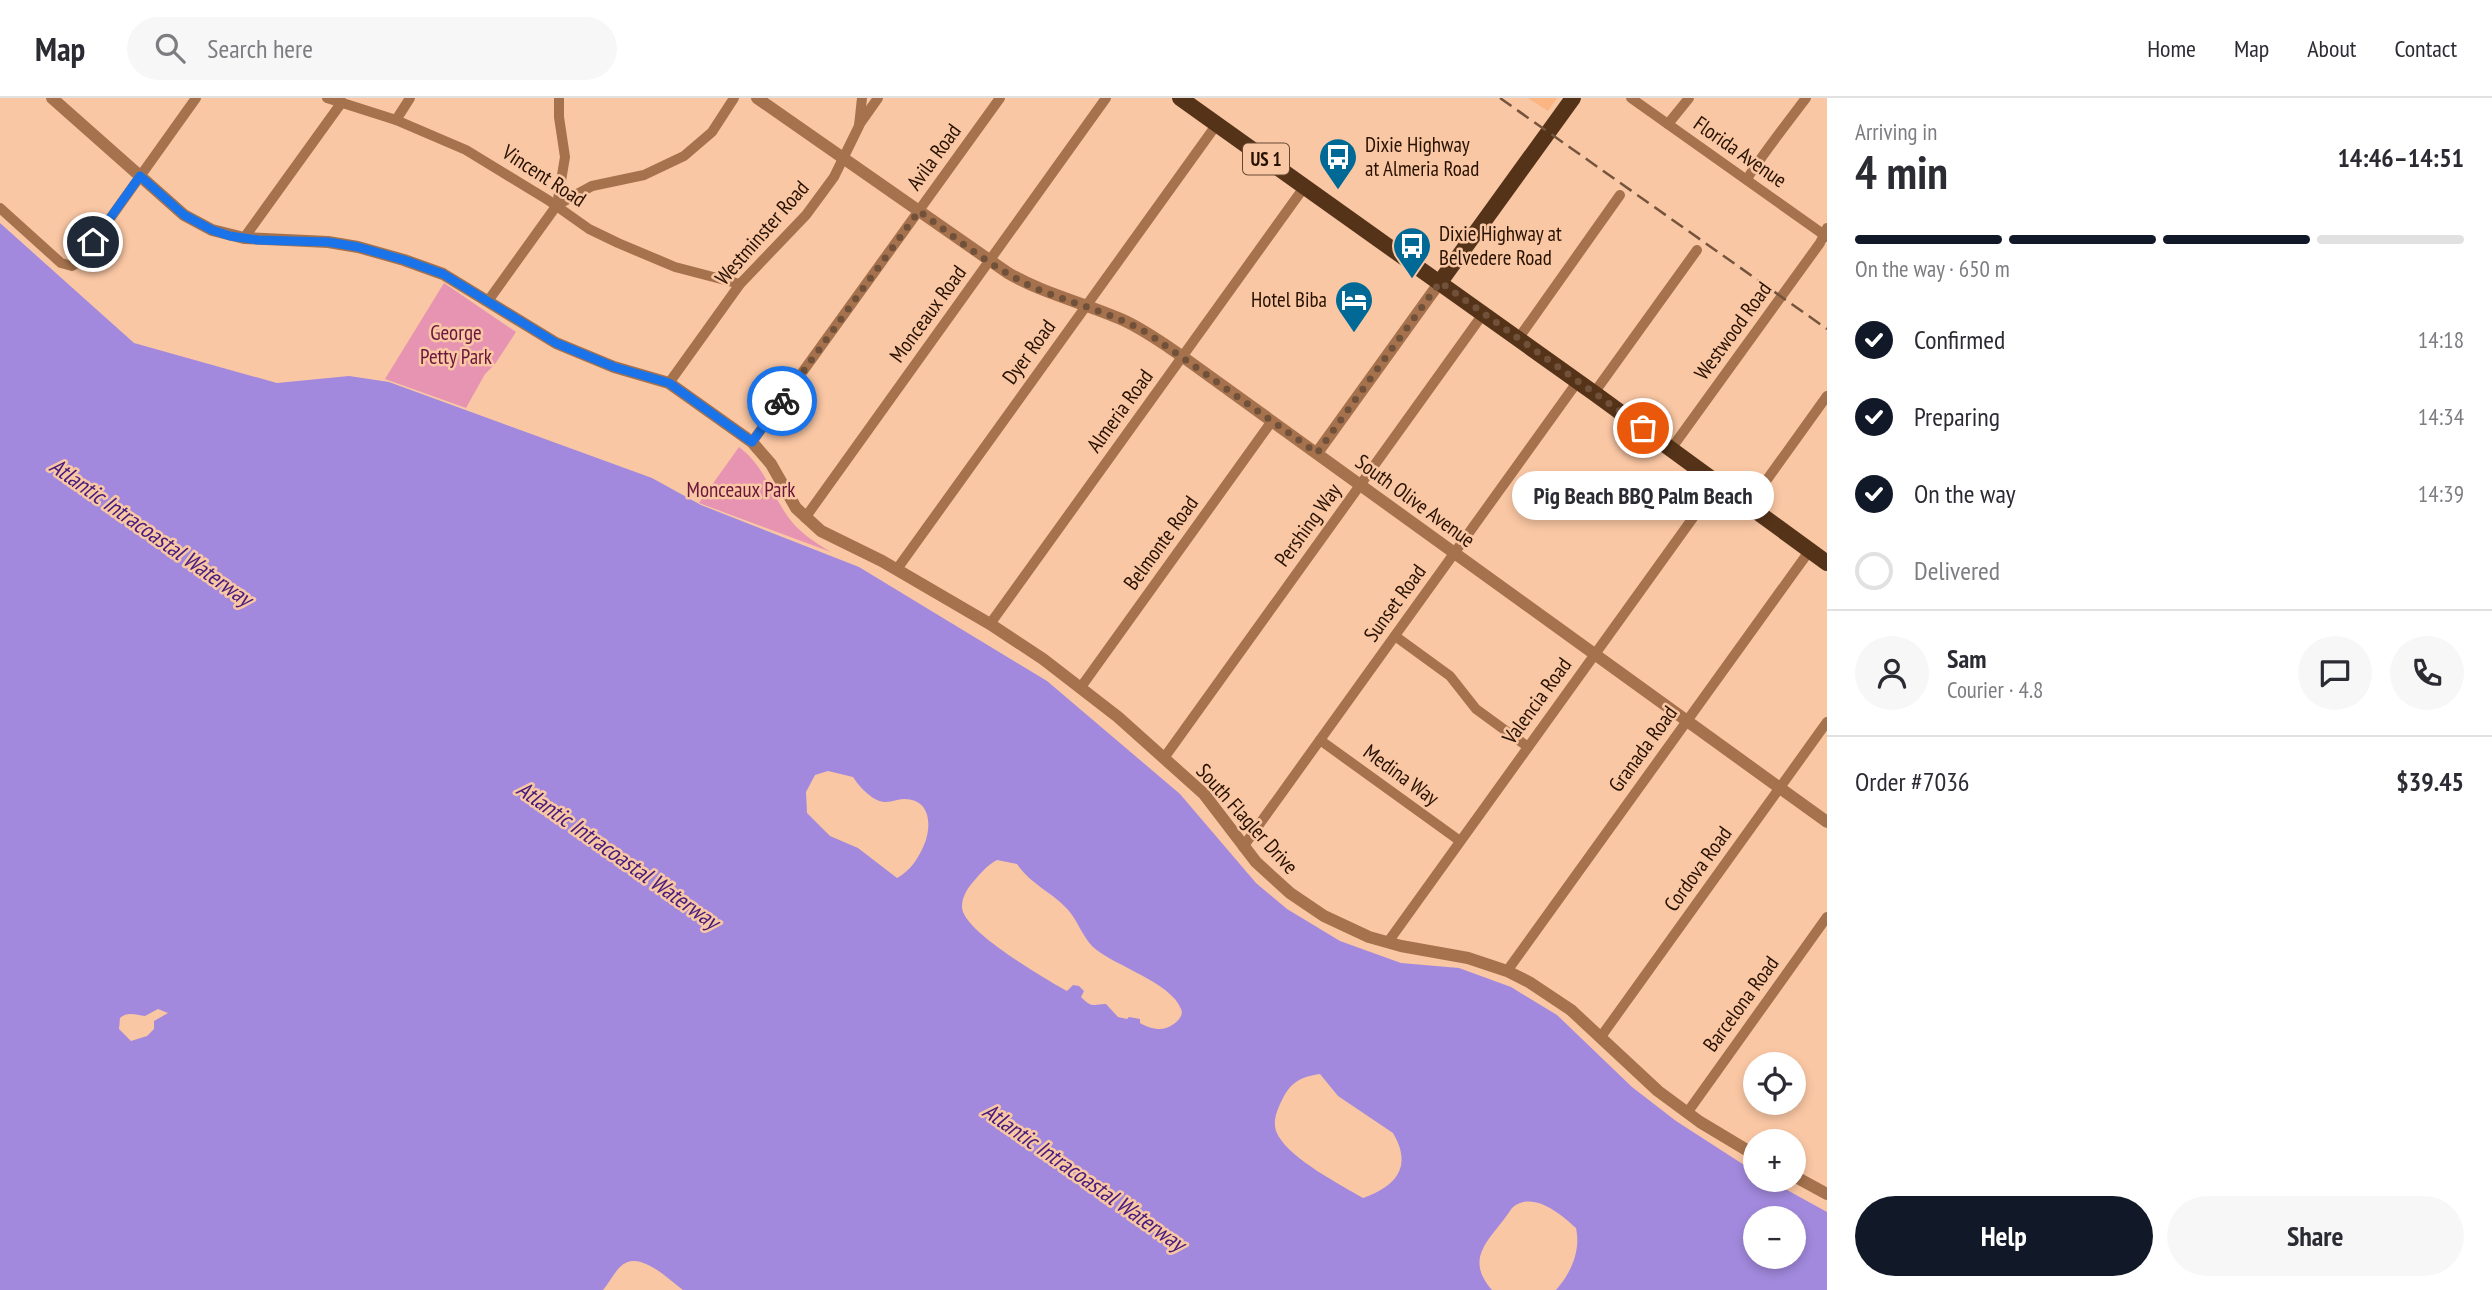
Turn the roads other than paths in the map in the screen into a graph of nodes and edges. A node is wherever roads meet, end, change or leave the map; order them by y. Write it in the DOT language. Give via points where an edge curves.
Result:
graph roads {
  1 [pos="53,98"];
  2 [pos="196,98"];
  3 [pos="327,98"];
  4 [pos="410,98"];
  5 [pos="559,98"];
  6 [pos="734,98"];
  7 [pos="757,98"];
  8 [pos="862,98"];
  9 [pos="878,98"];
  10 [pos="1000,98"];
  11 [pos="1106,98"];
  12 [pos="1180,98"];
  13 [pos="1573,98"];
  14 [pos="1631,98"];
  15 [pos="1806,98"];
  16 [pos="342,102"];
  17 [pos="1686,103"];
  18 [pos="396,120"];
  19 [pos="1217,124"];
  20 [pos="859,126"];
  21 [pos="1671,126"];
  22 [pos="843,159"];
  23 [pos="140,176"];
  24 [pos="1747,180"];
  25 [pos="1305,187"];
  26 [pos="1620,195"];
  27 [pos="557,205"];
  28 [pos="0,208"];
  29 [pos="919,211"];
  30 [pos="1826,233"];
  31 [pos="244,239"];
  32 [pos="1697,250"];
  33 [pos="990,262"];
  34 [pos="1440,282"];
  35 [pos="740,284"];
  36 [pos="488,301"];
  37 [pos="1086,307"];
  38 [pos="1483,314"];
  39 [pos="1518,339"];
  40 [pos="1183,357"];
  41 [pos="1578,381"];
  42 [pos="669,383"];
  43 [pos="1594,393"];
  44 [pos="1827,396"];
  45 [pos="1272,421"];
  46 [pos="752,442"];
  47 [pos="1671,449"];
  48 [pos="1317,453"];
  49 [pos="1718,483"];
  50 [pos="1361,485"];
  51 [pos="1748,506"];
  52 [pos="805,518"];
  53 [pos="1810,550"];
  54 [pos="1454,553"];
  55 [pos="1826,561"];
  56 [pos="897,569"];
  57 [pos="990,624"];
  58 [pos="1395,636"];
  59 [pos="1594,654"];
  60 [pos="1081,687"];
  61 [pos="1687,721"];
  62 [pos="1827,722"];
  63 [pos="1320,740"];
  64 [pos="1528,747"];
  65 [pos="1164,758"];
  66 [pos="1780,788"];
  67 [pos="1827,822"];
  68 [pos="1460,841"];
  69 [pos="1243,847"];
  70 [pos="1827,917"];
  71 [pos="1388,943"];
  72 [pos="1507,971"];
  73 [pos="1600,1038"];
  74 [pos="1687,1113"];
  75 [pos="1743,1148"];
  76 [pos="1806,1183"];
  77 [pos="1827,1194"];
  1 -- 23 [label="street, South Flagler Drive"];
  2 -- 23 [label="street"];
  3 -- 16 [label="street, Vincent Road"];
  4 -- 18 [label="street"];
  5 -- 27 [label="street" via="565,158"];
  6 -- 27 [label="street" via="712,132 684,156 644,175 592,186"];
  7 -- 22 [label="street, South Olive Avenue"];
  8 -- 20 [label="street, Westminster Road"];
  9 -- 20 [label="street"];
  10 -- 29 [label="street, Avila Road"];
  11 -- 33 [label="street, Monceaux Road"];
  12 -- 19 [label="main road, US 1"];
  13 -- 34 [label="main road"];
  14 -- 21 [label="street, Florida Avenue"];
  15 -- 24 [label="street" via="1762,160 1760,172"];
  16 -- 18 [label="street, Vincent Road"];
  16 -- 31 [label="street"];
  17 -- 21 [label="street"];
  18 -- 27 [label="street, Vincent Road" via="466,150"];
  19 -- 25 [label="main road, US 1"];
  19 -- 37 [label="street, Dyer Road"];
  20 -- 22 [label="street, Westminster Road"];
  21 -- 24 [label="street, Florida Avenue"];
  22 -- 29 [label="street, South Olive Avenue"];
  22 -- 35 [label="street, Westminster Road" via="806,215"];
  23 -- 28 [label="street" via="72,267 61,263"];
  23 -- 31 [label="street, South Flagler Drive" via="184,215 212,230"];
  24 -- 30 [label="street, Florida Avenue"];
  25 -- 34 [label="main road, US 1"];
  25 -- 40 [label="street, Almeria Road"];
  26 -- 39 [label="street"];
  27 -- 35 [label="street, Vincent Road" via="589,229 649,257"];
  27 -- 36 [label="street"];
  29 -- 33 [label="street, South Olive Avenue"];
  29 -- 46 [label="street, Avila Road"];
  30 -- 47 [label="street, Westwood Road"];
  31 -- 36 [label="street, South Flagler Drive" via="328,242 379,252 443,274"];
  32 -- 43 [label="street"];
  33 -- 37 [label="street, South Olive Avenue" via="1037,288"];
  33 -- 52 [label="street, Monceaux Road"];
  34 -- 38 [label="main road, US 1"];
  34 -- 48 [label="street"];
  35 -- 42 [label="street, Westminster Road"];
  36 -- 42 [label="street, South Flagler Drive" via="556,343"];
  37 -- 40 [label="street, South Olive Avenue" via="1137,327"];
  37 -- 56 [label="street, Dyer Road"];
  38 -- 39 [label="main road, US 1"];
  38 -- 50 [label="street, Pershing Way"];
  39 -- 41 [label="main road, US 1"];
  40 -- 45 [label="street, South Olive Avenue"];
  40 -- 57 [label="street, Almeria Road"];
  41 -- 43 [label="main road, US 1"];
  41 -- 54 [label="street, Sunset Road"];
  42 -- 46 [label="street, South Flagler Drive"];
  43 -- 47 [label="main road, US 1"];
  44 -- 51 [label="street"];
  45 -- 48 [label="street, South Olive Avenue"];
  45 -- 60 [label="street, Belmonte Road"];
  46 -- 52 [label="street, South Flagler Drive"];
  47 -- 49 [label="main road, US 1"];
  48 -- 50 [label="street, South Olive Avenue"];
  49 -- 51 [label="main road, US 1"];
  49 -- 59 [label="street, Valencia Road"];
  50 -- 54 [label="street, South Olive Avenue"];
  50 -- 65 [label="street, Pershing Way"];
  51 -- 53 [label="main road, US 1"];
  52 -- 56 [label="street, South Flagler Drive" via="834,539"];
  53 -- 55 [label="main road, US 1"];
  53 -- 61 [label="street, Granada Road"];
  54 -- 58 [label="street, Sunset Road"];
  54 -- 59 [label="street, South Olive Avenue"];
  56 -- 57 [label="street, South Flagler Drive"];
  57 -- 60 [label="street, South Flagler Drive"];
  58 -- 63 [label="street, Sunset Road"];
  58 -- 64 [label="street" via="1450,676 1476,709"];
  59 -- 61 [label="street, South Olive Avenue"];
  59 -- 64 [label="street, Valencia Road"];
  60 -- 65 [label="street, South Flagler Drive"];
  61 -- 66 [label="street, South Olive Avenue"];
  61 -- 72 [label="street, Granada Road"];
  62 -- 66 [label="street, Cordova Road"];
  63 -- 68 [label="street, Medina Way"];
  63 -- 69 [label="street, Sunset Road"];
  64 -- 68 [label="street, Valencia Road"];
  65 -- 69 [label="street, South Flagler Drive" via="1204,794"];
  66 -- 67 [label="street, South Olive Avenue"];
  66 -- 73 [label="street, Cordova Road"];
  68 -- 71 [label="street, Valencia Road"];
  69 -- 71 [label="street, South Flagler Drive" via="1309,907"];
  70 -- 74 [label="street, Barcelona Road"];
  71 -- 72 [label="street, South Flagler Drive" via="1468,958"];
  72 -- 73 [label="street, South Flagler Drive" via="1571,1010"];
  73 -- 74 [label="street, South Flagler Drive"];
  74 -- 75 [label="street, South Flagler Drive"];
  76 -- 77 [label="street"];
}
